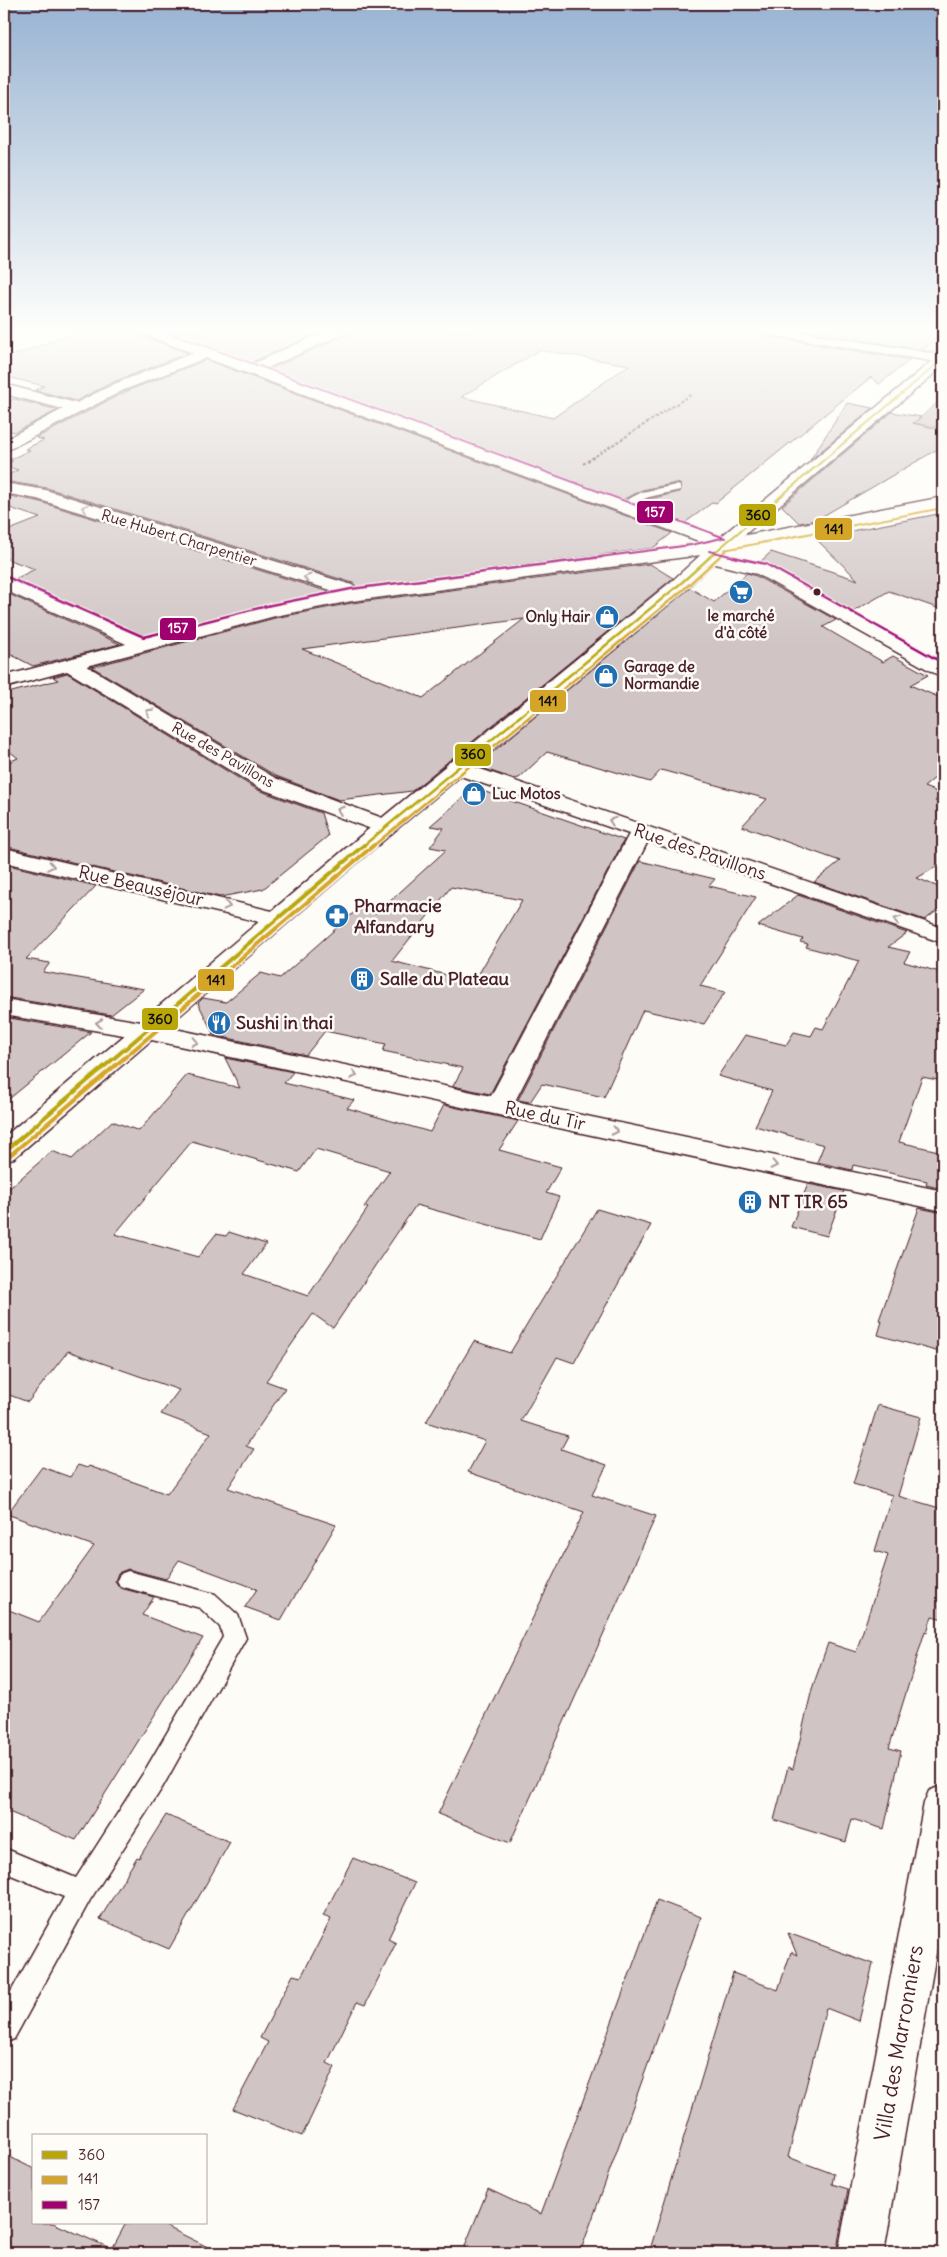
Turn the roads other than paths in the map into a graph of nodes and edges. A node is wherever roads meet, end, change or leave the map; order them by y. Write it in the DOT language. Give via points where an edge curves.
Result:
graph roads {
  1 [pos="22,435"];
  2 [pos="429,435"];
  3 [pos="852,435"];
  4 [pos="4,447"];
  5 [pos="4,488"];
  6 [pos="676,488"];
  7 [pos="943,502"];
  8 [pos="620,506"];
  9 [pos="715,550"];
  10 [pos="4,583"];
  11 [pos="352,595"];
  12 [pos="143,644"];
  13 [pos="69,664"];
  14 [pos="943,670"];
  15 [pos="4,682"];
  16 [pos="457,767"];
  17 [pos="385,827"];
  18 [pos="642,831"];
  19 [pos="4,855"];
  20 [pos="277,919"];
  21 [pos="943,936"];
  22 [pos="4,1008"];
  23 [pos="147,1031"];
  24 [pos="499,1106"];
  25 [pos="4,1152"];
  26 [pos="943,1201"];
  27 [pos="128,1580"];
  28 [pos="943,1802"];
  29 [pos="4,1860"];
  30 [pos="81,1892"];
  31 [pos="4,2030"];
  32 [pos="861,2253"];
  1 -- 4 [label="street"];
  2 -- 8 [label="street"];
  3 -- 9 [label="street"];
  11 -- 5 [label="street, Rue Hubert Charpentier, one-way" via="345,589 40,494"];
  6 -- 8 [label="lane" via="646,494"];
  7 -- 9 [label="street"];
  8 -- 9 [label="street"];
  9 -- 11 [label="street"];
  9 -- 14 [label="street" via="763,570"];
  9 -- 16 [label="street" via="680,584"];
  10 -- 12 [label="street"];
  11 -- 12 [label="street"];
  12 -- 13 [label="street"];
  13 -- 15 [label="street"];
  17 -- 13 [label="street, Rue des Pavillons, one-way" via="268,783"];
  16 -- 17 [label="street"];
  18 -- 16 [label="street, Rue des Pavillons, one-way"];
  17 -- 20 [label="street"];
  21 -- 18 [label="street, Rue des Pavillons, one-way"];
  18 -- 24 [label="street"];
  19 -- 20 [label="street, Rue Beauséjour, one-way"];
  20 -- 23 [label="street"];
  23 -- 22 [label="street, Rue du Tir, one-way"];
  23 -- 24 [label="street, Rue du Tir, one-way"];
  23 -- 25 [label="street"];
  24 -- 26 [label="street, Rue du Tir, one-way"];
  27 -- 30 [label="lane" via="207,1601 230,1622 235,1638 153,1780"];
  28 -- 32 [label="street, Villa des Marronniers"];
  29 -- 30 [label="lane"];
  30 -- 31 [label="lane"];
}
